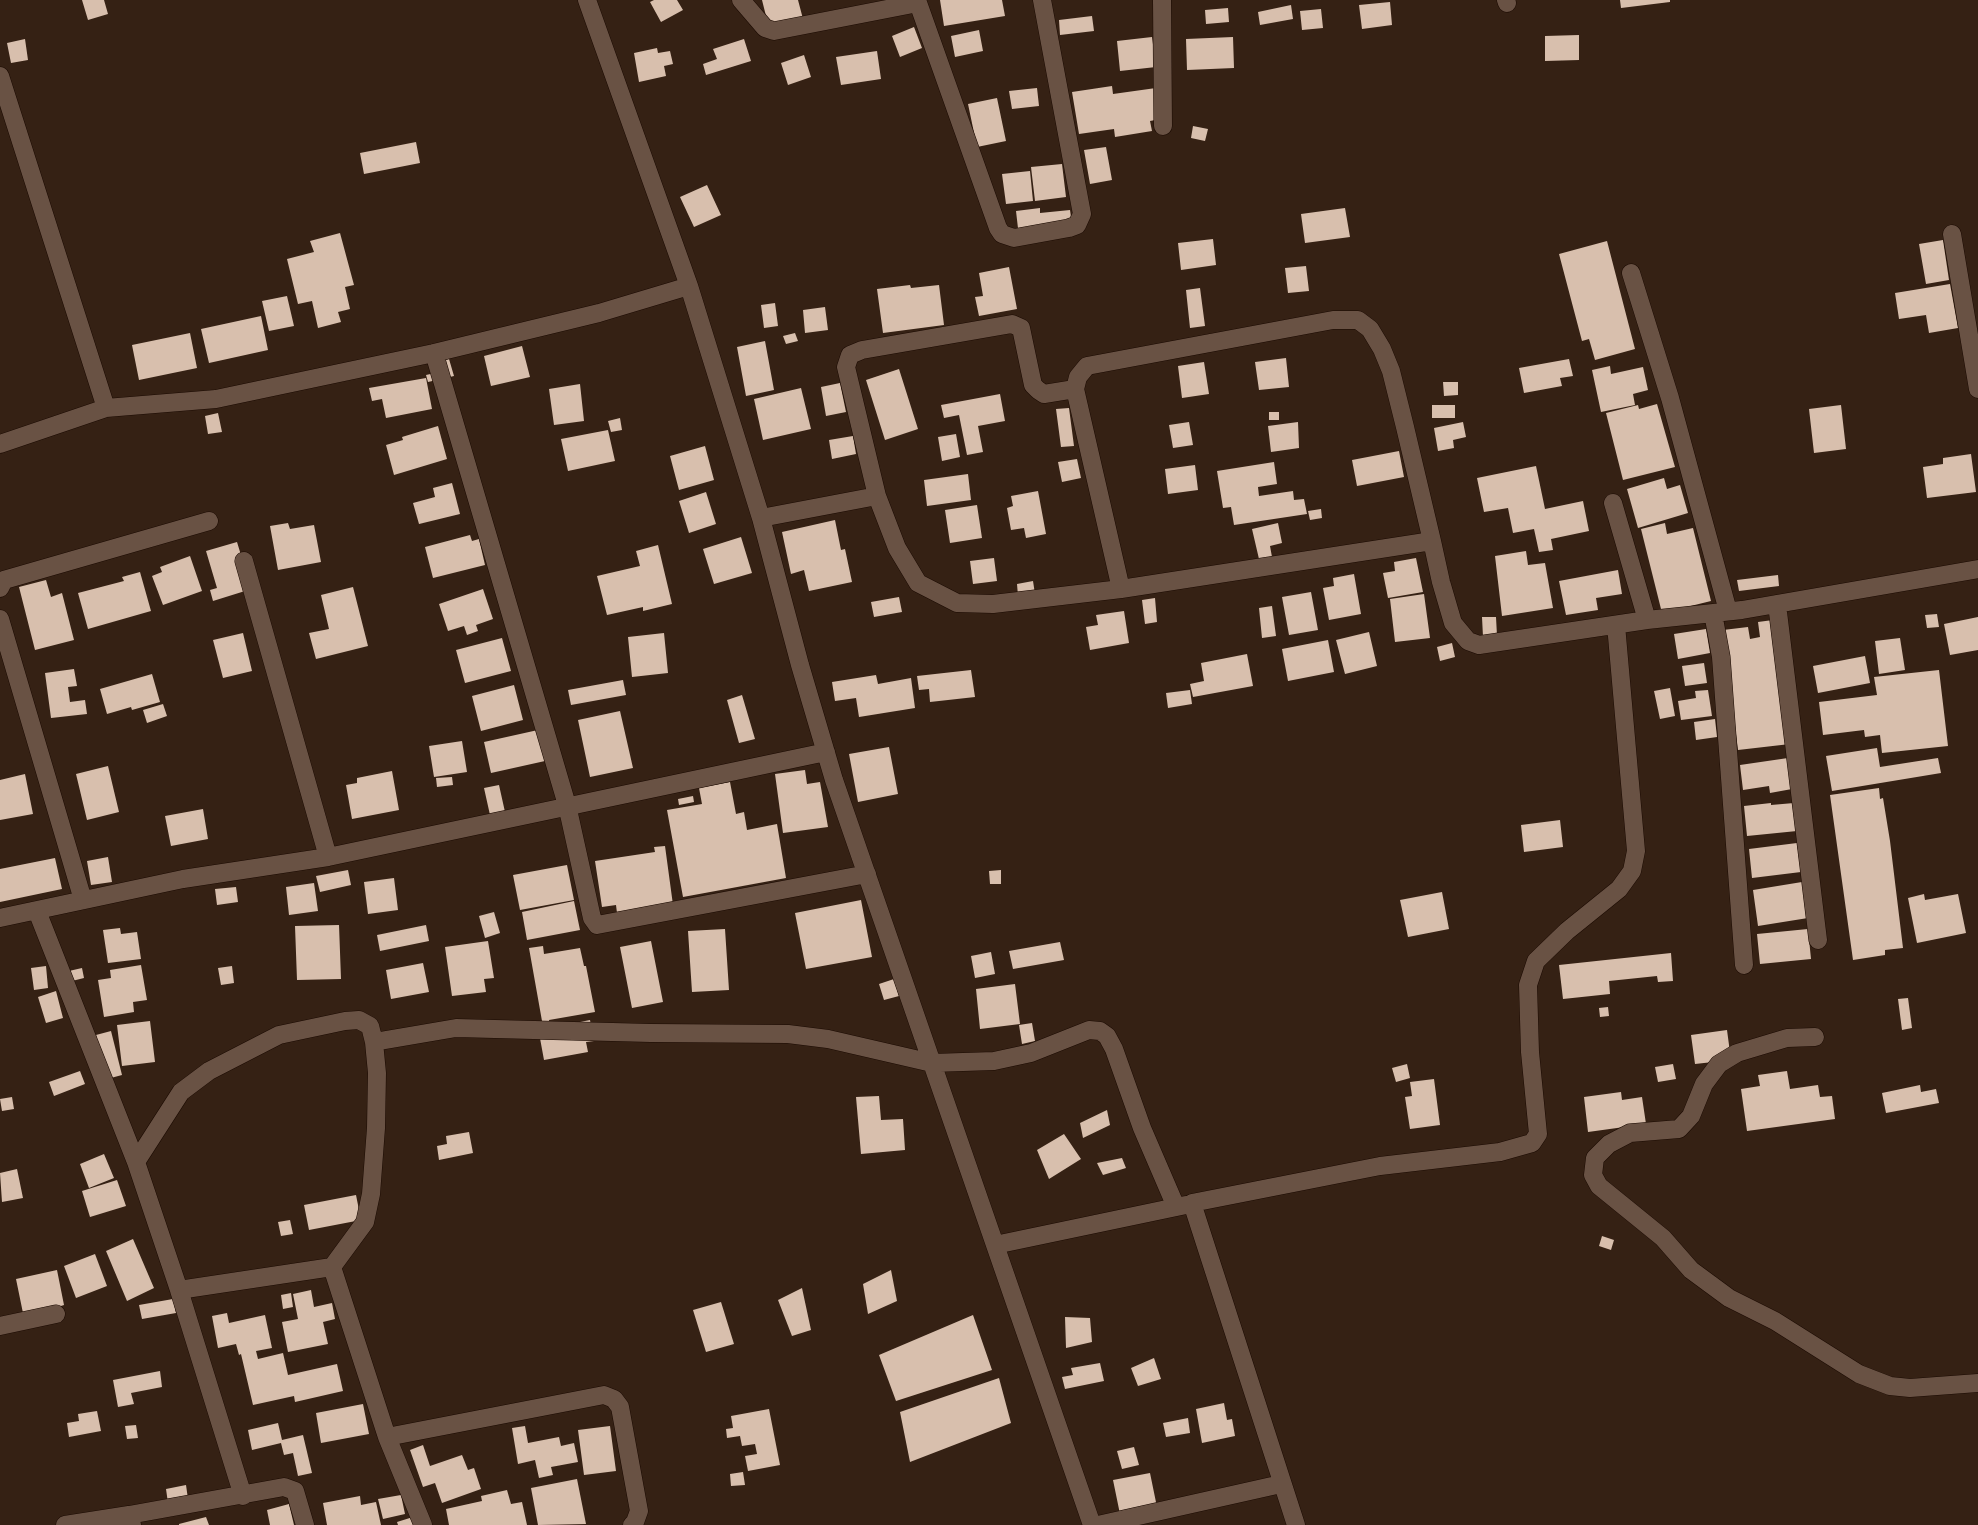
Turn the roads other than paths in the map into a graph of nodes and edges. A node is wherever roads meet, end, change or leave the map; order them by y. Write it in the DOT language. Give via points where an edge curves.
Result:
graph roads {
  1 [pos="587,0"];
  2 [pos="741,0"];
  3 [pos="1042,0"];
  4 [pos="1162,0"];
  5 [pos="918,2"];
  6 [pos="0,76"];
  7 [pos="1163,126"];
  8 [pos="1952,234"];
  9 [pos="1631,273"];
  10 [pos="689,286"];
  11 [pos="433,353"];
  12 [pos="1075,389"];
  13 [pos="1978,389"];
  14 [pos="106,408"];
  15 [pos="0,444"];
  16 [pos="877,496"];
  17 [pos="1614,503"];
  18 [pos="761,518"];
  19 [pos="209,521"];
  20 [pos="1432,541"];
  21 [pos="244,561"];
  22 [pos="1978,569"];
  23 [pos="0,588"];
  24 [pos="1121,589"];
  25 [pos="1777,604"];
  26 [pos="1720,612"];
  27 [pos="0,619"];
  28 [pos="1647,620"];
  29 [pos="1616,625"];
  30 [pos="826,752"];
  31 [pos="567,805"];
  32 [pos="328,857"];
  33 [pos="867,874"];
  34 [pos="83,900"];
  35 [pos="37,911"];
  36 [pos="0,918"];
  37 [pos="1818,940"];
  38 [pos="1744,965"];
  39 [pos="1815,1037"];
  40 [pos="374,1042"];
  41 [pos="932,1063"];
  42 [pos="136,1162"];
  43 [pos="1184,1205"];
  44 [pos="995,1245"];
  45 [pos="332,1267"];
  46 [pos="179,1290"];
  47 [pos="56,1314"];
  48 [pos="0,1326"];
  49 [pos="1978,1382"];
  50 [pos="387,1437"];
  51 [pos="1281,1484"];
  52 [pos="243,1496"];
  53 [pos="130,1520"];
  54 [pos="65,1525"];
  55 [pos="305,1525"];
  56 [pos="423,1525"];
  57 [pos="632,1525"];
  58 [pos="1095,1525"];
  59 [pos="1296,1525"];
  1 -- 10 [label="street"];
  2 -- 5 [label="street" via="765,28 774,31"];
  3 -- 5 [label="street" via="1082,214 1077,225 1069,228 1014,238 998,228"];
  4 -- 7 [label="street"];
  6 -- 14 [label="street"];
  8 -- 13 [label="street"];
  9 -- 26 [label="street" via="1670,398"];
  10 -- 11 [label="street"];
  10 -- 18 [label="street"];
  11 -- 14 [label="street" via="216,398"];
  11 -- 31 [label="street"];
  12 -- 16 [label="street" via="1044,394 1033,385 1021,328 1012,324 850,355 846,367"];
  12 -- 20 [label="street" via="1077,377 1087,366 1333,320 1358,320 1370,329 1391,371"];
  12 -- 24 [label="street"];
  14 -- 15 [label="street"];
  16 -- 18 [label="street"];
  16 -- 24 [label="street" via="897,548 918,583 957,603 993,604"];
  17 -- 28 [label="street"];
  18 -- 30 [label="street"];
  19 -- 23 [label="street" via="4,580"];
  20 -- 24 [label="street"];
  20 -- 29 [label="street" via="1453,623 1468,641 1479,645"];
  21 -- 32 [label="street"];
  22 -- 25 [label="street"];
  25 -- 26 [label="street"];
  25 -- 37 [label="street"];
  26 -- 28 [label="street"];
  26 -- 38 [label="street"];
  27 -- 34 [label="street"];
  28 -- 29 [label="street"];
  29 -- 43 [label="street" via="1636,851 1632,871 1619,889 1536,961 1528,985 1538,1122 1532,1143 1500,1152 1380,1166"];
  30 -- 31 [label="street"];
  30 -- 33 [label="street"];
  31 -- 32 [label="street"];
  31 -- 33 [label="street" via="597,925"];
  32 -- 34 [label="street"];
  33 -- 41 [label="street"];
  34 -- 35 [label="street"];
  35 -- 36 [label="street"];
  35 -- 42 [label="street"];
  39 -- 49 [label="street" via="1787,1038 1737,1053 1719,1064 1679,1129 1630,1133 1609,1144 1595,1158 1593,1175 1599,1186 1663,1238 1691,1270 1729,1298 1775,1321 1858,1374 1889,1386 1910,1388"];
  40 -- 41 [label="street" via="456,1028 788,1034"];
  40 -- 42 [label="street" via="370,1026 359,1020 279,1035 181,1091"];
  40 -- 45 [label="street" via="371,1194 365,1222"];
  41 -- 43 [label="street" via="994,1061 1031,1053 1089,1030 1100,1031 1114,1048 1142,1128"];
  41 -- 44 [label="street"];
  42 -- 46 [label="street"];
  43 -- 44 [label="street"];
  43 -- 51 [label="street"];
  44 -- 58 [label="street"];
  45 -- 46 [label="street"];
  45 -- 50 [label="street"];
  46 -- 52 [label="street"];
  47 -- 48 [label="street"];
  50 -- 56 [label="street"];
  50 -- 57 [label="street" via="604,1395 620,1407 639,1511"];
  51 -- 58 [label="street"];
  51 -- 59 [label="street"];
  52 -- 53 [label="street"];
  52 -- 55 [label="street" via="284,1487 295,1491"];
  53 -- 54 [label="street"];
}
